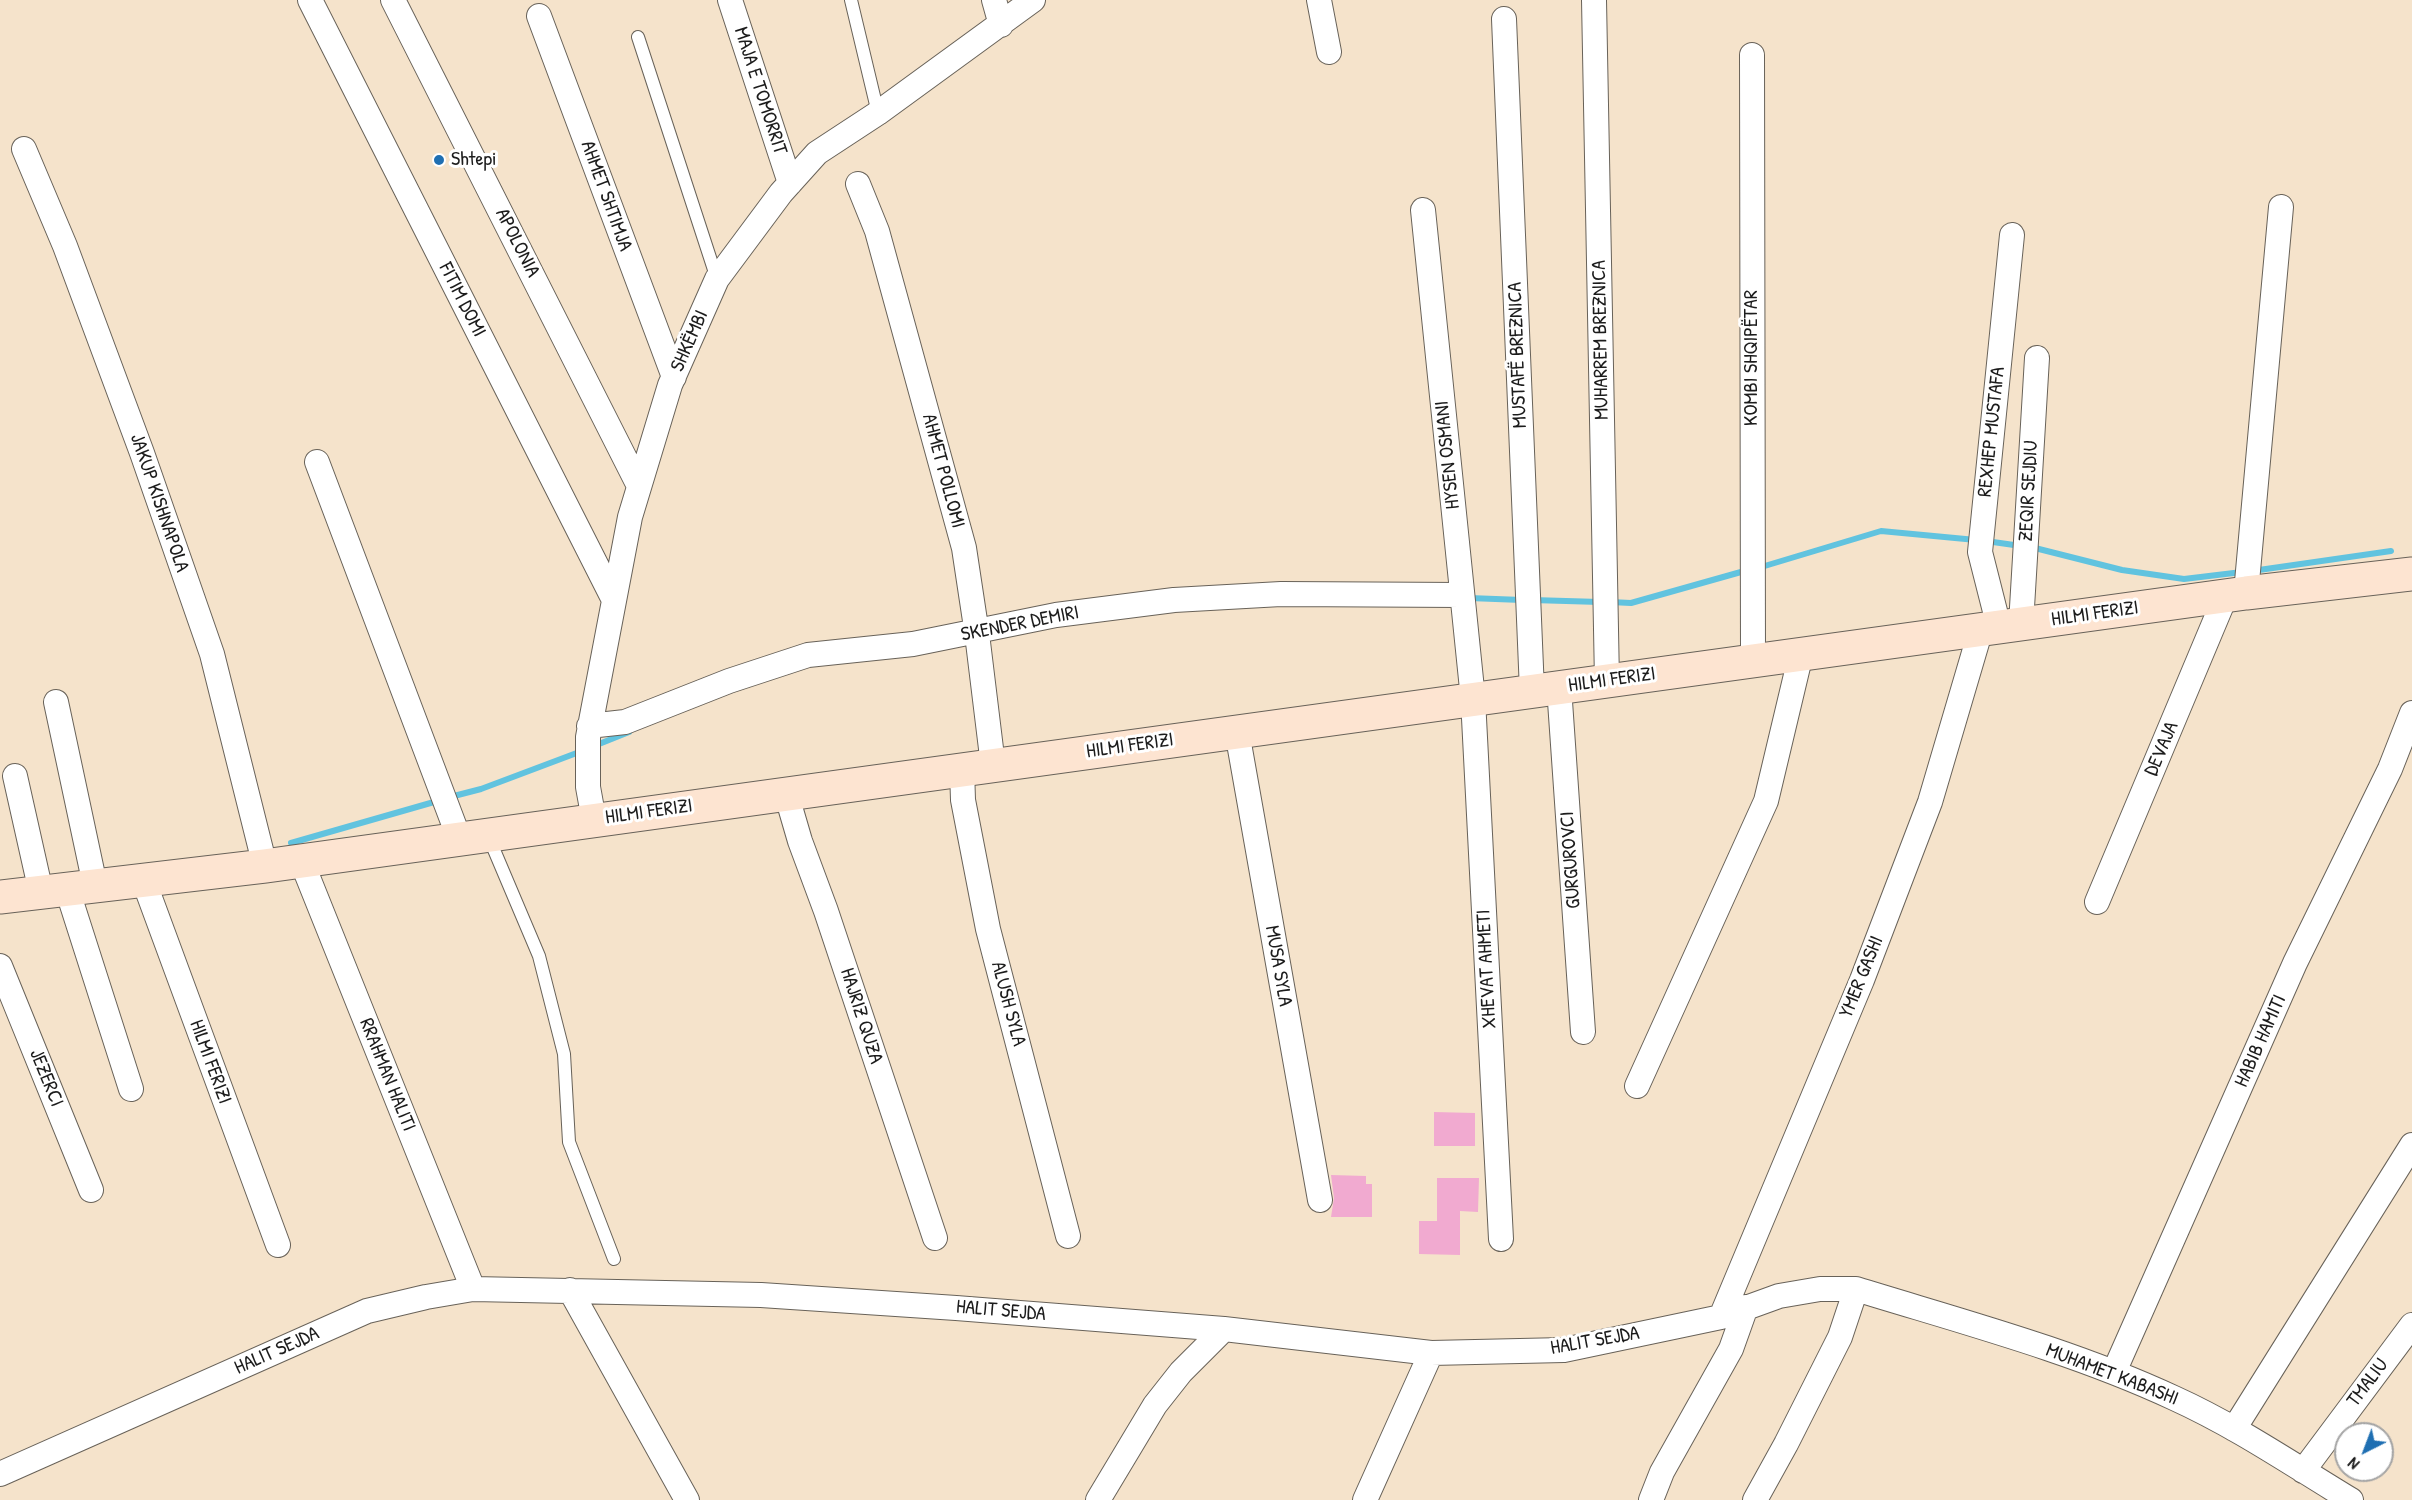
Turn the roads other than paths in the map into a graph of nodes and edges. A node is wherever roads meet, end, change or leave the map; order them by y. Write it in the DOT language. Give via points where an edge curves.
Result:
graph roads {
  1 [pos="310,0"];
  2 [pos="393,0"];
  3 [pos="730,0"];
  4 [pos="851,0"];
  5 [pos="994,0"];
  6 [pos="1033,0"];
  7 [pos="1319,0"];
  8 [pos="1594,0"];
  9 [pos="539,16"];
  10 [pos="1504,19"];
  11 [pos="1001,25"];
  12 [pos="638,37"];
  13 [pos="1329,52"];
  14 [pos="1752,55"];
  15 [pos="878,113"];
  16 [pos="24,149"];
  17 [pos="790,183"];
  18 [pos="858,184"];
  19 [pos="2281,207"];
  20 [pos="1423,210"];
  21 [pos="2012,235"];
  22 [pos="717,279"];
  23 [pos="2037,358"];
  24 [pos="674,377"];
  25 [pos="317,462"];
  26 [pos="639,486"];
  27 [pos="2412,574"];
  28 [pos="2240,591"];
  29 [pos="614,600"];
  30 [pos="1463,602"];
  31 [pos="2000,627"];
  32 [pos="978,639"];
  33 [pos="1801,654"];
  34 [pos="1753,661"];
  35 [pos="1607,681"];
  36 [pos="1545,689"];
  37 [pos="1473,699"];
  38 [pos="56,702"];
  39 [pos="2412,712"];
  40 [pos="589,732"];
  41 [pos="1237,732"];
  42 [pos="978,767"];
  43 [pos="15,776"];
  44 [pos="786,793"];
  45 [pos="594,820"];
  46 [pos="473,836"];
  47 [pos="301,860"];
  48 [pos="265,866"];
  49 [pos="146,879"];
  50 [pos="68,889"];
  51 [pos="0,897"];
  52 [pos="2097,902"];
  53 [pos="0,966"];
  54 [pos="1583,1032"];
  55 [pos="1637,1086"];
  56 [pos="131,1089"];
  57 [pos="2412,1145"];
  58 [pos="91,1190"];
  59 [pos="1320,1200"];
  60 [pos="1068,1236"];
  61 [pos="935,1238"];
  62 [pos="1501,1239"];
  63 [pos="278,1245"];
  64 [pos="614,1259"];
  65 [pos="473,1289"];
  66 [pos="570,1290"];
  67 [pos="1856,1290"];
  68 [pos="1746,1307"];
  69 [pos="1721,1317"];
  70 [pos="2412,1325"];
  71 [pos="1224,1329"];
  72 [pos="1431,1353"];
  73 [pos="2114,1372"];
  74 [pos="2234,1429"];
  75 [pos="2303,1470"];
  76 [pos="0,1474"];
  77 [pos="687,1500"];
  78 [pos="1098,1500"];
  79 [pos="1365,1500"];
  80 [pos="1651,1500"];
  81 [pos="1755,1500"];
  82 [pos="2351,1500"];
  1 -- 29 [label="street, FITIM DOMI"];
  2 -- 26 [label="street, APOLONIA"];
  3 -- 17 [label="street, MAJA E TOMORRIT"];
  4 -- 15 [label="lane"];
  5 -- 11 [label="street"];
  6 -- 11 [label="street, SHKËMBI"];
  7 -- 13 [label="street"];
  8 -- 35 [label="street, MUHARREM BREZNICA"];
  9 -- 24 [label="street, AHMET SHTIMJA"];
  10 -- 36 [label="street, MUSTAFË BREZNICA" via="1529,614"];
  11 -- 15 [label="street, SHKËMBI"];
  12 -- 22 [label="lane"];
  14 -- 34 [label="street, KOMBI SHQIPËTAR"];
  15 -- 17 [label="street, SHKËMBI" via="817,153"];
  16 -- 48 [label="street, JAKUP KISHNAPOLA" via="65,246 212,654"];
  17 -- 22 [label="street, SHKËMBI"];
  18 -- 32 [label="street, AHMET POLLOMI" via="877,231 940,454 964,548"];
  19 -- 28 [label="street" via="2250,557"];
  20 -- 30 [label="street, HYSEN OSMANI"];
  21 -- 31 [label="street, REXHEP MUSTAFA" via="1980,552"];
  22 -- 24 [label="street, SHKËMBI"];
  23 -- 31 [label="street, ZEQIR SEJDIU" via="2025,560"];
  24 -- 26 [label="street, SHKËMBI"];
  25 -- 46 [label="street"];
  26 -- 29 [label="street, SHKËMBI"];
  27 -- 28 [label="street, HILMI FERIZI"];
  28 -- 31 [label="street, HILMI FERIZI"];
  28 -- 52 [label="street, DEVAJA"];
  29 -- 40 [label="street, SHKËMBI"];
  30 -- 32 [label="street, SKENDER DEMIRI" via="1281,594 1174,600 1056,615"];
  30 -- 37 [label="street, HYSEN OSMANI"];
  31 -- 33 [label="street, HILMI FERIZI"];
  31 -- 69 [label="street, YMER GASHI" via="1862,980"];
  32 -- 40 [label="street, SKENDER DEMIRI" via="808,655"];
  32 -- 42 [label="street, AHMET POLLOMI"];
  33 -- 34 [label="street, HILMI FERIZI"];
  33 -- 55 [label="street" via="1766,801"];
  34 -- 35 [label="street, HILMI FERIZI"];
  35 -- 36 [label="street, HILMI FERIZI"];
  36 -- 37 [label="street, HILMI FERIZI"];
  36 -- 54 [label="street, GURGUROVCI"];
  37 -- 41 [label="street, HILMI FERIZI"];
  37 -- 62 [label="street, XHEVAT AHMETI"];
  38 -- 50 [label="street"];
  39 -- 73 [label="street, HABIB HAMITI" via="2390,769 2295,963"];
  40 -- 45 [label="street, SHKËMBI" via="588,787"];
  41 -- 42 [label="street, HILMI FERIZI"];
  41 -- 59 [label="street, MUSA SYLA"];
  42 -- 44 [label="street, HILMI FERIZI"];
  42 -- 60 [label="street, ALUSH SYLA" via="963,800 988,929"];
  43 -- 50 [label="street"];
  44 -- 45 [label="street, HILMI FERIZI"];
  44 -- 61 [label="street, HAJRIZ QUZA"];
  45 -- 46 [label="street, HILMI FERIZI"];
  46 -- 47 [label="street, HILMI FERIZI"];
  46 -- 64 [label="lane" via="539,956 564,1054 569,1142"];
  47 -- 48 [label="street, HILMI FERIZI"];
  47 -- 65 [label="street, RRAHMAN HALITI"];
  48 -- 49 [label="street, HILMI FERIZI"];
  49 -- 50 [label="street, HILMI FERIZI"];
  49 -- 63 [label="street, HILMI FERIZI"];
  50 -- 51 [label="street, HILMI FERIZI"];
  50 -- 56 [label="street"];
  53 -- 58 [label="street, JEZERCI"];
  57 -- 74 [label="street"];
  65 -- 66 [label="street, HALIT SEJDA"];
  65 -- 76 [label="street, HALIT SEJDA" via="367,1311"];
  66 -- 71 [label="street, HALIT SEJDA" via="762,1295"];
  66 -- 77 [label="street"];
  67 -- 68 [label="street, MUHAMET KABASHI" via="1820,1289"];
  67 -- 73 [label="street, MUHAMET KABASHI"];
  67 -- 81 [label="street" via="1840,1337"];
  68 -- 69 [label="street, MUHAMET KABASHI"];
  68 -- 80 [label="street" via="1731,1349 1662,1472"];
  69 -- 72 [label="street, HALIT SEJDA" via="1564,1350"];
  70 -- 75 [label="street, TMALIU"];
  71 -- 72 [label="street, HALIT SEJDA"];
  71 -- 78 [label="street" via="1155,1405"];
  72 -- 79 [label="street"];
  73 -- 74 [label="street, MUHAMET KABASHI"];
  74 -- 75 [label="street, MUHAMET KABASHI"];
  75 -- 82 [label="street, MUHAMET KABASHI"];
}
